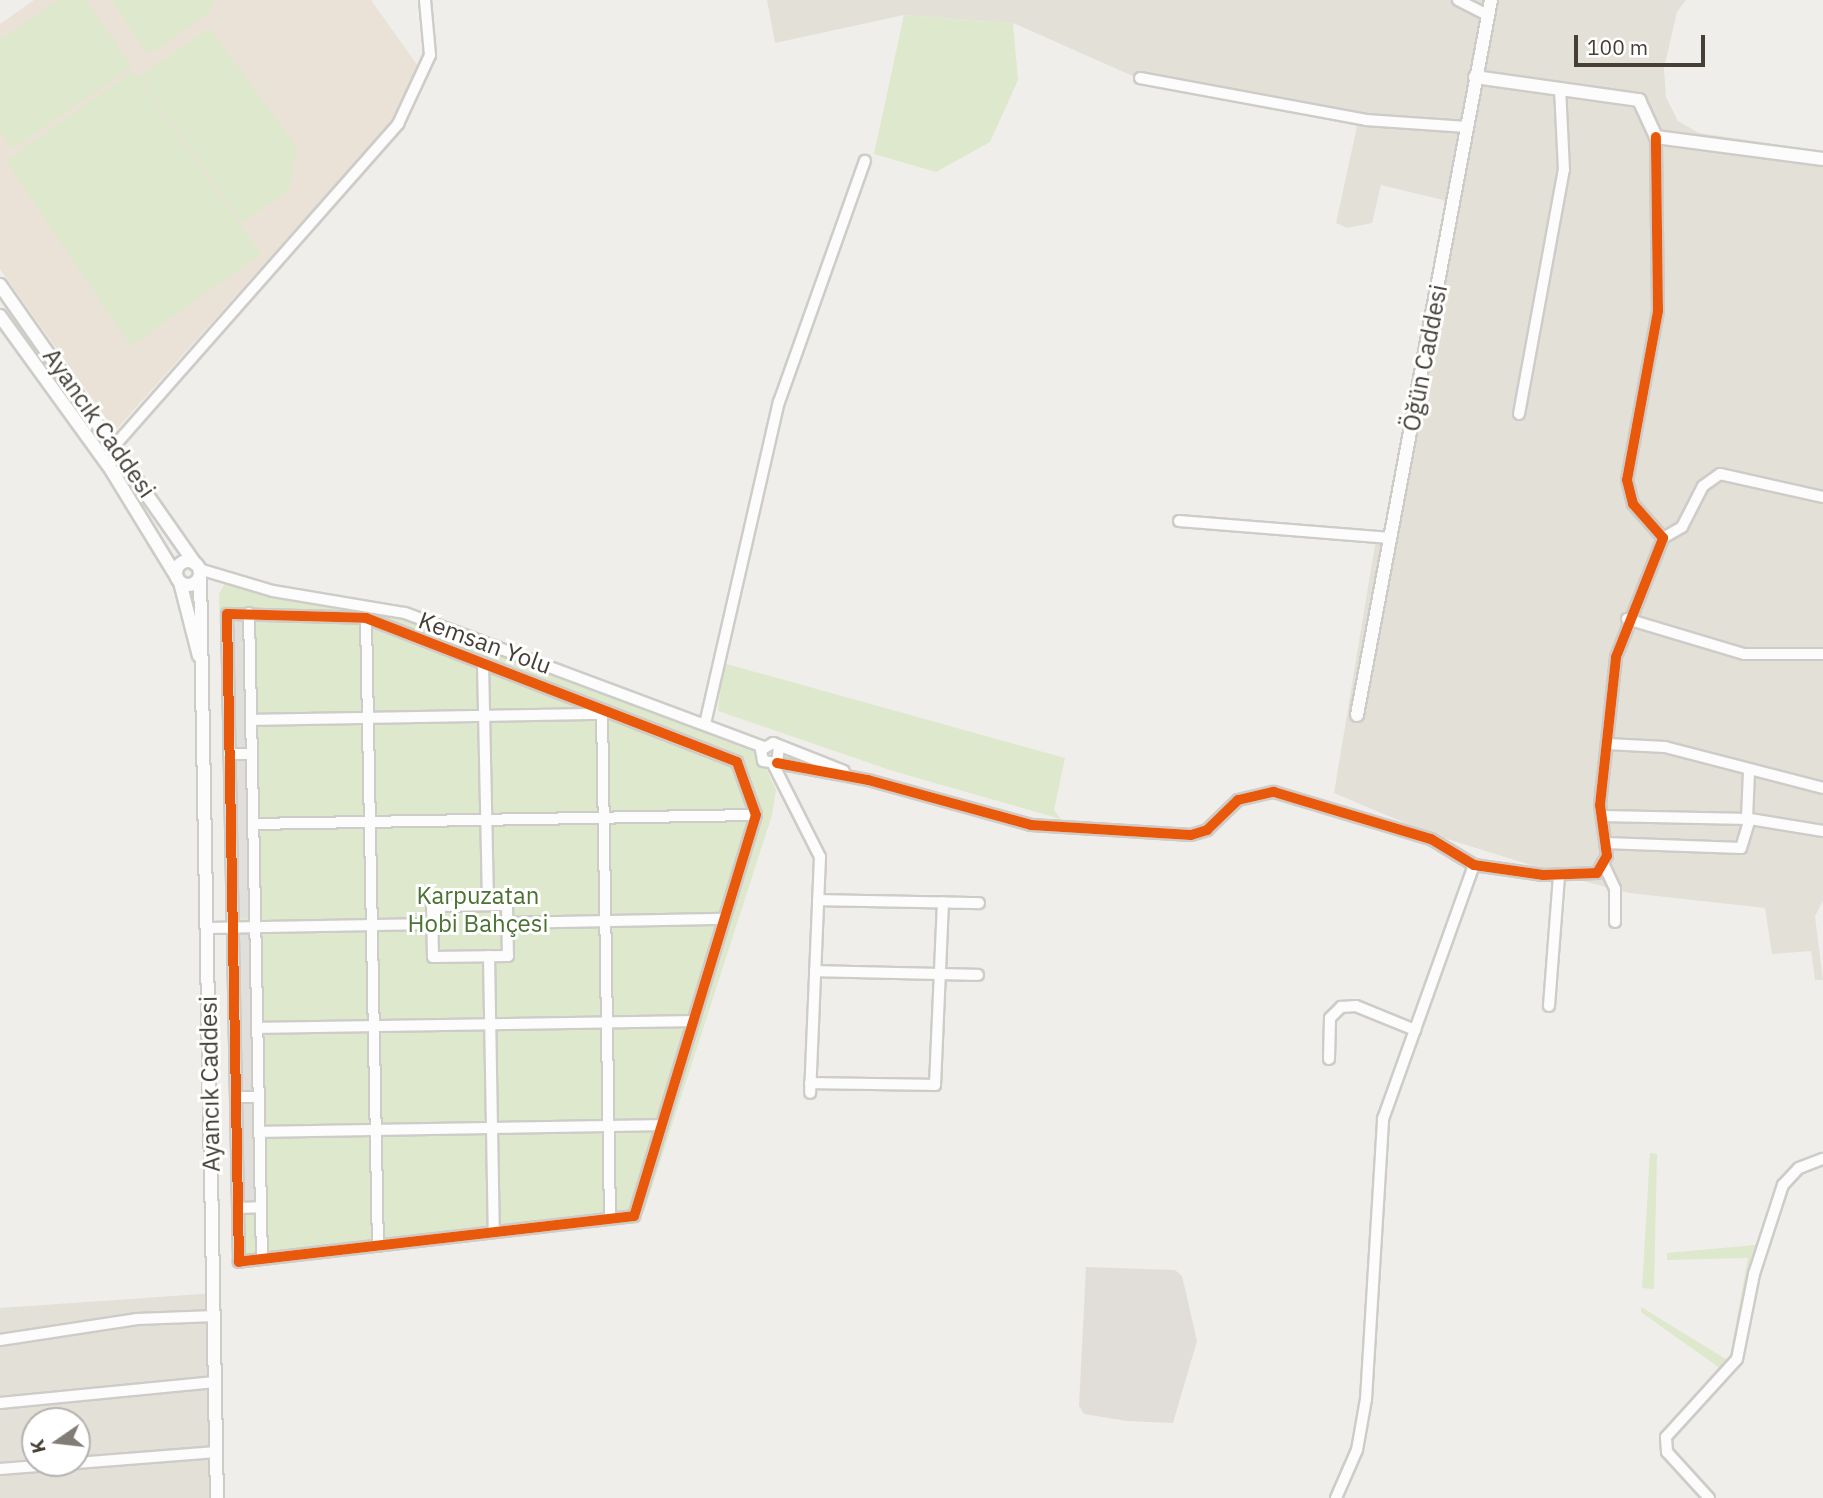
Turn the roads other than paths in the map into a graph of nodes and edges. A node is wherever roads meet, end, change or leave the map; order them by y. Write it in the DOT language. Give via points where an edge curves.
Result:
graph roads {
  1 [pos="425,0"];
  2 [pos="1458,0"];
  3 [pos="1491,0"];
  4 [pos="1488,15"];
  5 [pos="1475,77"];
  6 [pos="1140,78"];
  7 [pos="1560,89"];
  8 [pos="1467,127"];
  9 [pos="1656,137"];
  10 [pos="1823,159"];
  11 [pos="865,161"];
  12 [pos="0,287"];
  13 [pos="0,316"];
  14 [pos="1519,414"];
  15 [pos="116,444"];
  16 [pos="1823,497"];
  17 [pos="1179,521"];
  18 [pos="1390,538"];
  19 [pos="1662,538"];
  20 [pos="198,569"];
  21 [pos="178,579"];
  22 [pos="249,614"];
  23 [pos="366,618"];
  24 [pos="1627,619"];
  25 [pos="1823,654"];
  26 [pos="483,663"];
  27 [pos="202,670"];
  28 [pos="601,712"];
  29 [pos="1357,715"];
  30 [pos="484,716"];
  31 [pos="368,718"];
  32 [pos="251,720"];
  33 [pos="705,724"];
  34 [pos="1607,744"];
  35 [pos="763,747"];
  36 [pos="779,747"];
  37 [pos="229,754"];
  38 [pos="252,754"];
  39 [pos="775,764"];
  40 [pos="1749,772"];
  41 [pos="868,780"];
  42 [pos="1823,788"];
  43 [pos="756,815"];
  44 [pos="1602,816"];
  45 [pos="602,818"];
  46 [pos="1749,819"];
  47 [pos="486,820"];
  48 [pos="370,822"];
  49 [pos="253,824"];
  50 [pos="1823,831"];
  51 [pos="1605,843"];
  52 [pos="1474,865"];
  53 [pos="1604,865"];
  54 [pos="1559,875"];
  55 [pos="818,900"];
  56 [pos="943,902"];
  57 [pos="979,903"];
  58 [pos="488,905"];
  59 [pos="724,919"];
  60 [pos="604,921"];
  61 [pos="1615,922"];
  62 [pos="507,923"];
  63 [pos="432,924"];
  64 [pos="372,925"];
  65 [pos="233,927"];
  66 [pos="255,927"];
  67 [pos="208,928"];
  68 [pos="489,957"];
  69 [pos="815,971"];
  70 [pos="940,974"];
  71 [pos="978,975"];
  72 [pos="1549,1006"];
  73 [pos="693,1021"];
  74 [pos="606,1022"];
  75 [pos="490,1024"];
  76 [pos="374,1026"];
  77 [pos="257,1028"];
  78 [pos="1415,1030"];
  79 [pos="1329,1059"];
  80 [pos="236,1097"];
  81 [pos="259,1097"];
  82 [pos="608,1125"];
  83 [pos="662,1125"];
  84 [pos="492,1128"];
  85 [pos="376,1129"];
  86 [pos="259,1132"];
  87 [pos="1823,1159"];
  88 [pos="261,1207"];
  89 [pos="238,1208"];
  90 [pos="610,1218"];
  91 [pos="494,1232"];
  92 [pos="378,1246"];
  93 [pos="262,1259"];
  94 [pos="215,1316"];
  95 [pos="0,1340"];
  96 [pos="215,1382"];
  97 [pos="0,1403"];
  98 [pos="216,1452"];
  99 [pos="0,1469"];
  100 [pos="217,1498"];
  101 [pos="1336,1498"];
  102 [pos="1709,1498"];
  1 -- 15 [label="street" via="430,55 398,124"];
  2 -- 4 [label="street"];
  3 -- 4 [label="street, Öğün Caddesi"];
  4 -- 5 [label="street, Öğün Caddesi"];
  5 -- 7 [label="street"];
  5 -- 8 [label="street, Öğün Caddesi"];
  6 -- 8 [label="street" via="1366,120"];
  7 -- 9 [label="street" via="1639,100"];
  7 -- 14 [label="street" via="1564,170"];
  8 -- 18 [label="street, Öğün Caddesi"];
  9 -- 10 [label="street"];
  9 -- 19 [label="street" via="1658,311 1627,480 1633,504"];
  11 -- 33 [label="street" via="779,402"];
  12 -- 15 [label="street, Ayancık Caddesi"];
  13 -- 21 [label="street, Ayancık Caddesi" via="112,471"];
  15 -- 20 [label="street, Ayancık Caddesi"];
  16 -- 19 [label="street" via="1720,474 1703,486 1682,527"];
  17 -- 18 [label="street"];
  18 -- 29 [label="street, Öğün Caddesi"];
  19 -- 24 [label="street"];
  20 -- 21 [label="street" via="191,585"];
  20 -- 21 [label="street" via="181,562"];
  20 -- 27 [label="street, Ayancık Caddesi"];
  20 -- 33 [label="street, Kemsan Yolu" via="273,591 405,613"];
  21 -- 27 [label="street, Ayancık Caddesi"];
  22 -- 23 [label="street"];
  22 -- 32 [label="street"];
  22 -- 37 [label="street" via="226,614"];
  23 -- 26 [label="street"];
  23 -- 31 [label="street"];
  24 -- 25 [label="street" via="1744,653"];
  24 -- 34 [label="street" via="1615,657"];
  26 -- 28 [label="street"];
  26 -- 30 [label="street"];
  27 -- 67 [label="street, Ayancık Caddesi"];
  28 -- 30 [label="street"];
  28 -- 43 [label="street" via="737,762"];
  28 -- 45 [label="street"];
  30 -- 31 [label="street"];
  30 -- 47 [label="street"];
  31 -- 32 [label="street"];
  31 -- 48 [label="street"];
  32 -- 38 [label="street"];
  33 -- 35 [label="street, Kemsan Yolu"];
  34 -- 40 [label="street" via="1665,747"];
  34 -- 44 [label="street"];
  35 -- 36 [label="street"];
  35 -- 39 [label="street" via="763,761"];
  36 -- 39 [label="street"];
  36 -- 41 [label="street"];
  37 -- 38 [label="street"];
  37 -- 65 [label="street"];
  38 -- 49 [label="street"];
  39 -- 41 [label="street"];
  39 -- 55 [label="street" via="820,857"];
  40 -- 42 [label="street"];
  40 -- 46 [label="street"];
  41 -- 52 [label="street" via="1031,825 1191,835 1207,830 1238,800 1273,792 1431,839"];
  43 -- 45 [label="street"];
  43 -- 59 [label="street"];
  44 -- 46 [label="street"];
  44 -- 51 [label="street"];
  45 -- 47 [label="street"];
  45 -- 60 [label="street"];
  46 -- 50 [label="street"];
  46 -- 51 [label="street" via="1741,848"];
  47 -- 48 [label="street"];
  47 -- 58 [label="street"];
  48 -- 49 [label="street"];
  48 -- 64 [label="street"];
  49 -- 66 [label="street"];
  51 -- 53 [label="street"];
  52 -- 54 [label="street"];
  52 -- 78 [label="street"];
  53 -- 54 [label="street" via="1592,874"];
  53 -- 61 [label="street" via="1615,889"];
  54 -- 72 [label="street"];
  55 -- 56 [label="street"];
  55 -- 69 [label="street"];
  56 -- 57 [label="street"];
  56 -- 70 [label="street"];
  58 -- 62 [label="street" via="507,905"];
  58 -- 63 [label="street" via="432,906"];
  59 -- 60 [label="street"];
  59 -- 73 [label="street"];
  60 -- 62 [label="street"];
  60 -- 74 [label="street"];
  62 -- 68 [label="street" via="508,956"];
  63 -- 64 [label="street"];
  63 -- 68 [label="street" via="433,957"];
  64 -- 66 [label="street"];
  64 -- 76 [label="street"];
  65 -- 66 [label="street"];
  65 -- 67 [label="street"];
  65 -- 80 [label="street"];
  66 -- 77 [label="street"];
  67 -- 94 [label="street, Ayancık Caddesi"];
  68 -- 75 [label="street"];
  69 -- 70 [label="street"];
  69 -- 70 [label="street" via="810,1088 935,1085"];
  70 -- 71 [label="street"];
  73 -- 74 [label="street"];
  73 -- 83 [label="street"];
  74 -- 75 [label="street"];
  74 -- 82 [label="street"];
  75 -- 76 [label="street"];
  75 -- 84 [label="street"];
  76 -- 77 [label="street"];
  76 -- 85 [label="street"];
  77 -- 81 [label="street"];
  78 -- 79 [label="street" via="1345,1006 1330,1018"];
  78 -- 101 [label="street" via="1383,1119 1366,1399 1357,1450"];
  80 -- 81 [label="street"];
  80 -- 89 [label="street"];
  81 -- 86 [label="street"];
  82 -- 83 [label="street"];
  82 -- 84 [label="street"];
  82 -- 90 [label="street"];
  83 -- 90 [label="street" via="634,1216"];
  84 -- 85 [label="street"];
  84 -- 91 [label="street"];
  85 -- 86 [label="street"];
  85 -- 92 [label="street"];
  86 -- 88 [label="street"];
  87 -- 102 [label="street" via="1799,1168 1783,1185 1757,1260 1737,1359 1666,1437 1667,1452"];
  88 -- 89 [label="street"];
  88 -- 93 [label="street"];
  89 -- 93 [label="street" via="239,1262"];
  90 -- 91 [label="street"];
  91 -- 92 [label="street"];
  92 -- 93 [label="street"];
  94 -- 95 [label="street" via="137,1319"];
  94 -- 96 [label="street, Ayancık Caddesi"];
  96 -- 97 [label="street"];
  96 -- 98 [label="street, Ayancık Caddesi"];
  98 -- 99 [label="street"];
  98 -- 100 [label="street, Ayancık Caddesi"];
}
